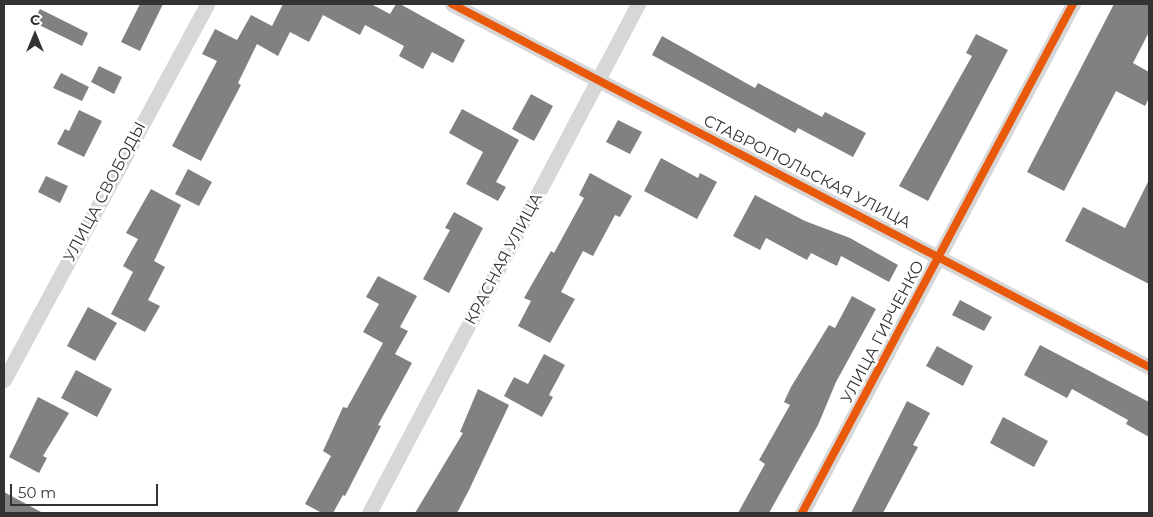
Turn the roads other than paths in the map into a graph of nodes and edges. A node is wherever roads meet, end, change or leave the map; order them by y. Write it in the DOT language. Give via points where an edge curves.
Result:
graph roads {
  1 [pos="207,4"];
  2 [pos="452,4"];
  3 [pos="638,4"];
  4 [pos="1073,4"];
  5 [pos="599,80"];
  6 [pos="939,255"];
  7 [pos="1149,366"];
  8 [pos="4,380"];
  9 [pos="370,513"];
  10 [pos="802,513"];
  1 -- 8 [label="street, УЛИЦА СВОБОДЫ"];
  2 -- 5 [label="street, СТАВРОПОЛЬСКАЯ УЛИЦА"];
  3 -- 5 [label="street, КРАСНАЯ УЛИЦА"];
  4 -- 6 [label="street, УЛИЦА ГИРЧЕНКО"];
  5 -- 6 [label="street, СТАВРОПОЛЬСКАЯ УЛИЦА"];
  5 -- 9 [label="street, КРАСНАЯ УЛИЦА"];
  6 -- 7 [label="street, СТАВРОПОЛЬСКАЯ УЛИЦА"];
  6 -- 10 [label="street, УЛИЦА ГИРЧЕНКО"];
}
